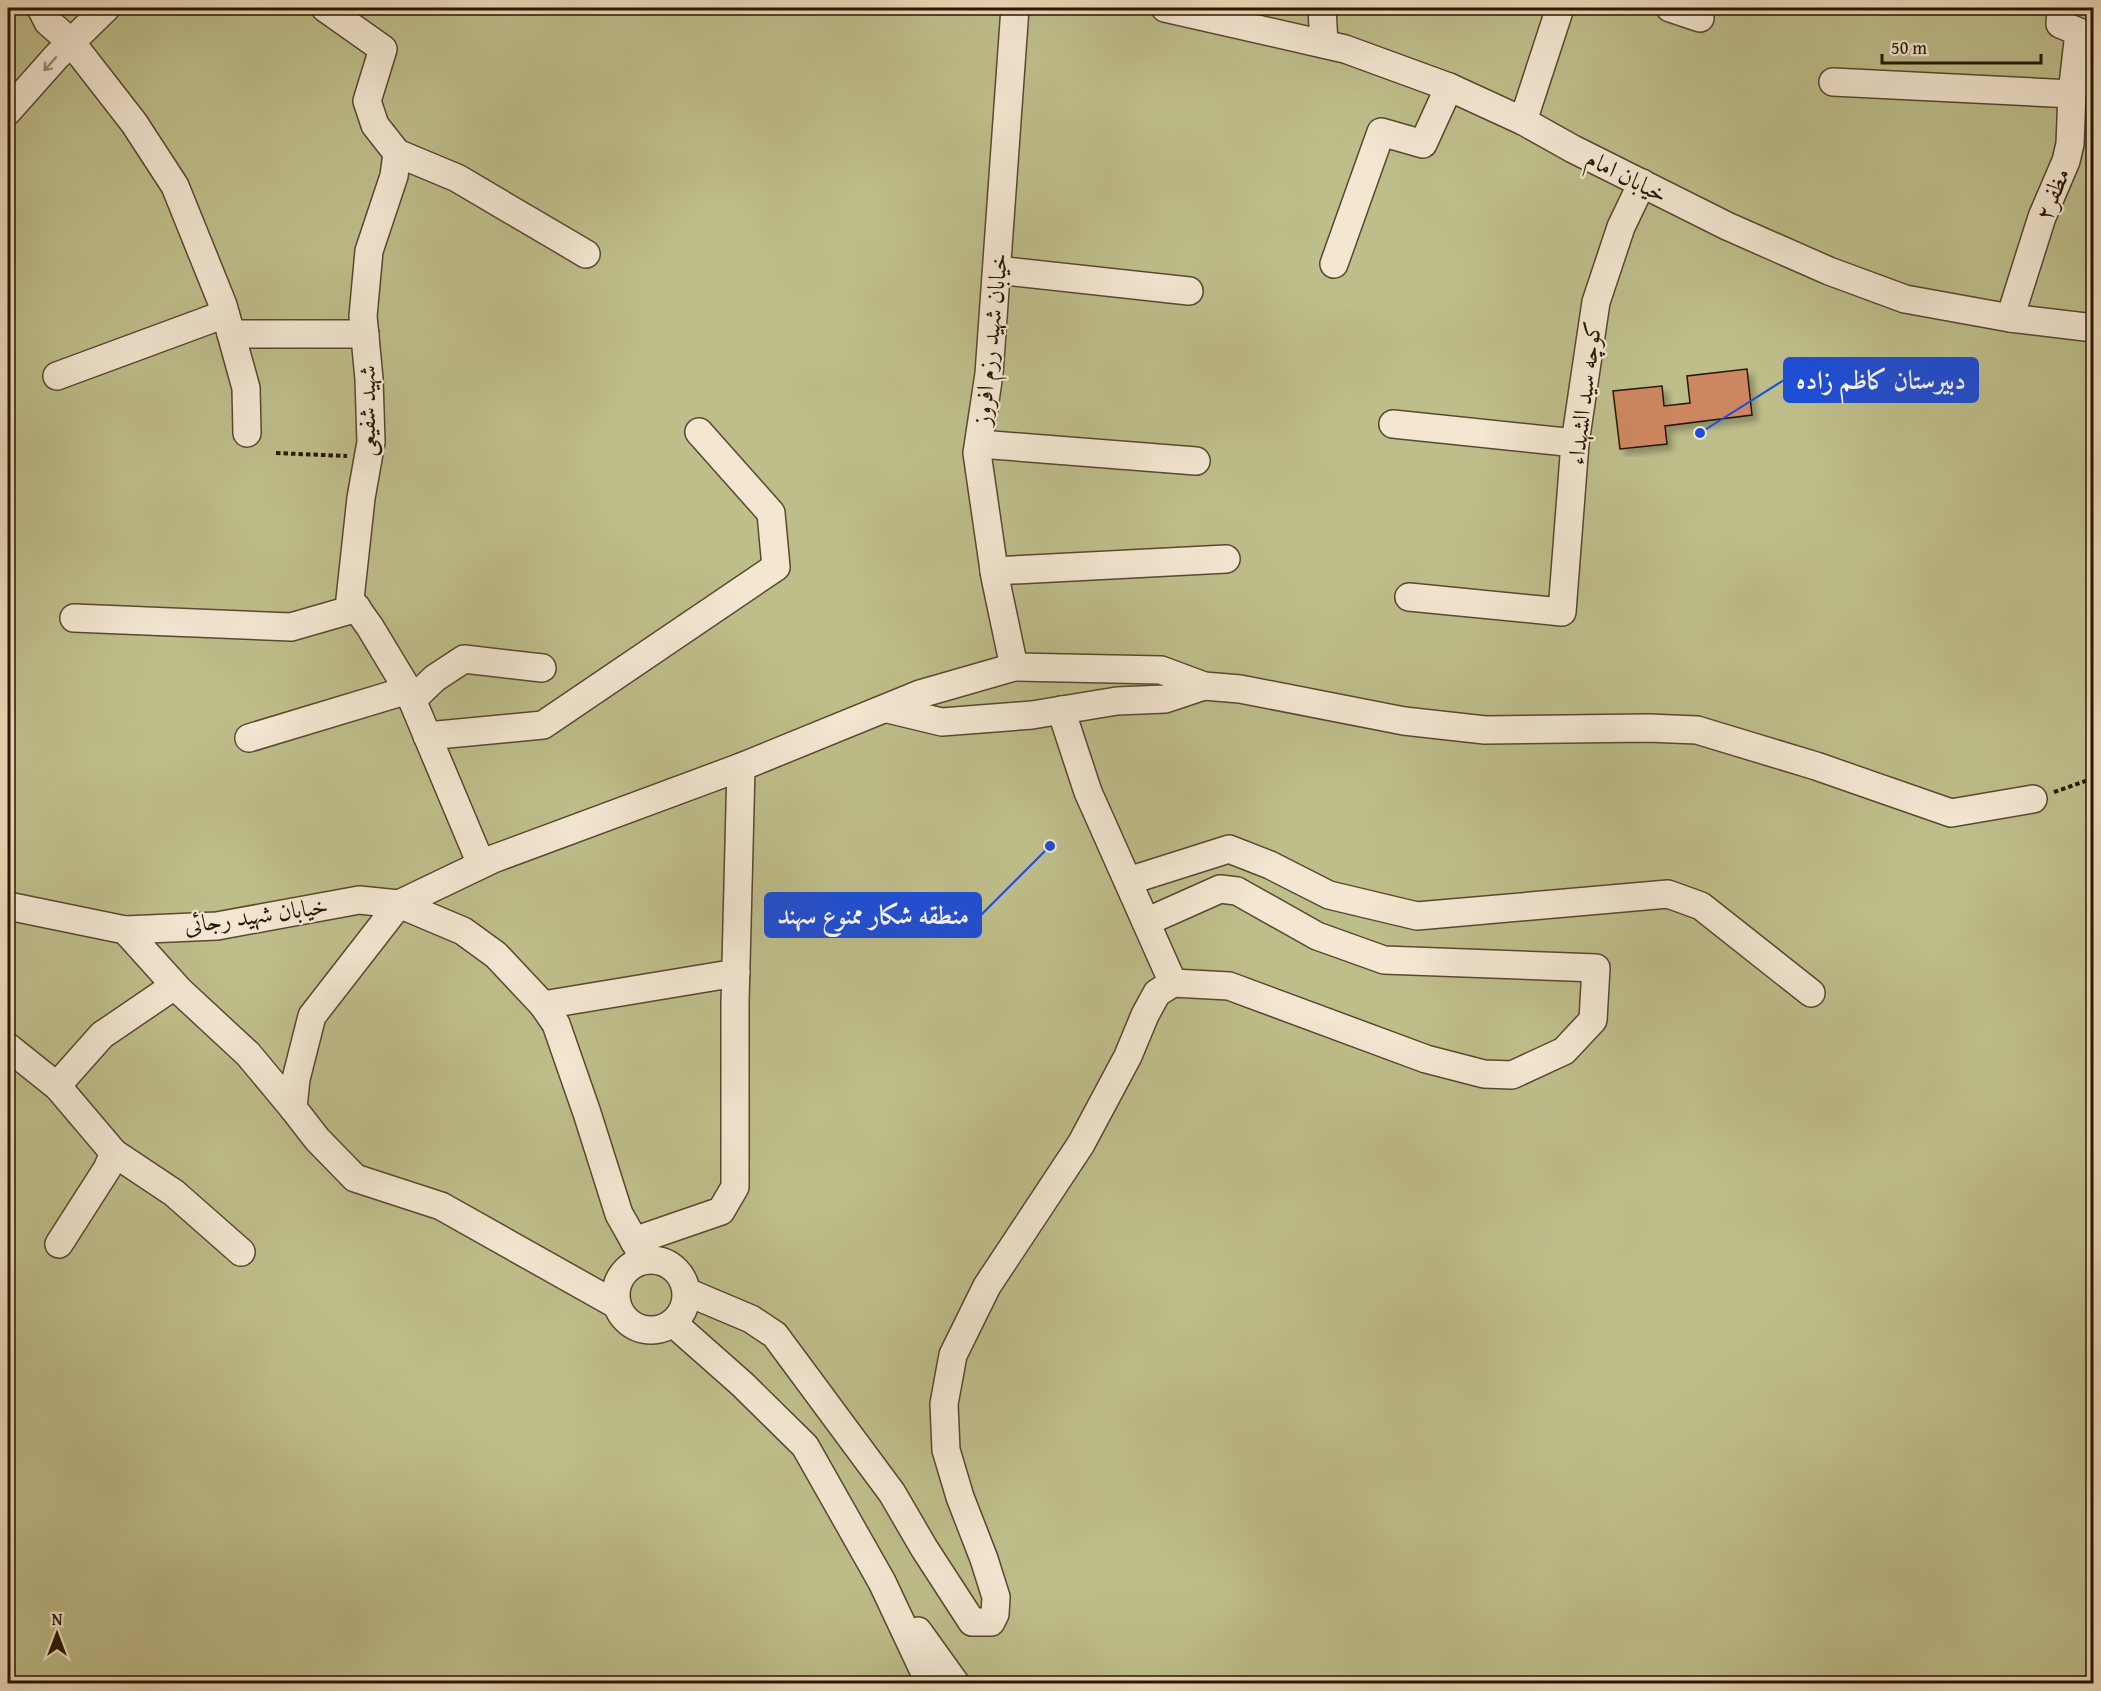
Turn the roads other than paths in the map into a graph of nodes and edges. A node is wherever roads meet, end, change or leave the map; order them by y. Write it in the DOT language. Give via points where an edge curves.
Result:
graph roads {
  1 [pos="41,8"];
  2 [pos="106,8"];
  3 [pos="325,8"];
  4 [pos="1016,8"];
  5 [pos="1165,8"];
  6 [pos="1322,8"];
  7 [pos="1560,8"];
  8 [pos="1670,8"];
  9 [pos="2061,8"];
  10 [pos="1700,18"];
  11 [pos="2086,32"];
  12 [pos="71,42"];
  13 [pos="1324,44"];
  14 [pos="1833,82"];
  15 [pos="1449,87"];
  16 [pos="2072,94"];
  17 [pos="8,111"];
  18 [pos="1523,121"];
  19 [pos="397,153"];
  20 [pos="1642,183"];
  21 [pos="586,254"];
  22 [pos="1334,264"];
  23 [pos="997,270"];
  24 [pos="1189,291"];
  25 [pos="2010,318"];
  26 [pos="228,324"];
  27 [pos="2094,328"];
  28 [pos="365,334"];
  29 [pos="57,376"];
  30 [pos="1393,424"];
  31 [pos="699,432"];
  32 [pos="247,433"];
  33 [pos="1575,442"];
  34 [pos="979,444"];
  35 [pos="1196,461"];
  36 [pos="1226,559"];
  37 [pos="994,571"];
  38 [pos="1409,597"];
  39 [pos="357,609"];
  40 [pos="74,618"];
  41 [pos="1014,667"];
  42 [pos="542,668"];
  43 [pos="1204,686"];
  44 [pos="410,695"];
  45 [pos="888,709"];
  46 [pos="1061,710"];
  47 [pos="428,736"];
  48 [pos="249,738"];
  49 [pos="741,767"];
  50 [pos="2034,799"];
  51 [pos="482,864"];
  52 [pos="1128,881"];
  53 [pos="399,904"];
  54 [pos="8,906"];
  55 [pos="1146,922"];
  56 [pos="125,930"];
  57 [pos="736,973"];
  58 [pos="1173,983"];
  59 [pos="174,986"];
  60 [pos="1811,993"];
  61 [pos="543,1005"];
  62 [pos="8,1047"];
  63 [pos="58,1087"];
  64 [pos="293,1108"];
  65 [pos="114,1153"];
  66 [pos="59,1244"];
  67 [pos="639,1251"];
  68 [pos="241,1252"];
  69 [pos="687,1292"];
  70 [pos="617,1305"];
  71 [pos="673,1323"];
  72 [pos="882,1582"];
  73 [pos="930,1683"];
  74 [pos="956,1683"];
  1 -- 12 [label="street" via="48,22"];
  2 -- 12 [label="street"];
  3 -- 19 [label="street" via="383,49 367,101 375,125"];
  4 -- 23 [label="street, خیابان شهید رزم افروز"];
  5 -- 13 [label="street, خیابان امام"];
  6 -- 13 [label="street"];
  7 -- 18 [label="street"];
  8 -- 10 [label="street"];
  9 -- 11 [label="street, مظفر۲" via="2060,24"];
  11 -- 16 [label="street, مظفر۲"];
  12 -- 17 [label="street, one-way"];
  12 -- 26 [label="street" via="134,123 175,186"];
  13 -- 15 [label="street, خیابان امام"];
  14 -- 16 [label="street"];
  15 -- 18 [label="street, خیابان امام"];
  15 -- 22 [label="street" via="1423,144 1381,132"];
  16 -- 25 [label="street, مظفر۲" via="2066,161 2042,217"];
  18 -- 20 [label="street, خیابان امام"];
  19 -- 21 [label="street" via="457,178"];
  19 -- 28 [label="street, شهید شفیعی" via="394,176 369,251"];
  20 -- 25 [label="street, خیابان امام" via="1829,271 1905,299"];
  20 -- 33 [label="street, کوچه سید الشهداء" via="1621,227 1596,302"];
  23 -- 24 [label="street"];
  23 -- 34 [label="street, خیابان شهید رزم افروز"];
  25 -- 27 [label="street, خیابان امام"];
  26 -- 28 [label="street"];
  26 -- 29 [label="street"];
  26 -- 32 [label="street" via="246,388"];
  28 -- 39 [label="street, شهید شفیعی" via="371,442 350,599"];
  30 -- 33 [label="street"];
  31 -- 47 [label="street" via="771,513 776,567 543,725"];
  33 -- 38 [label="street, کوچه سید الشهداء" via="1562,612"];
  34 -- 35 [label="street"];
  34 -- 37 [label="street, خیابان شهید رزم افروز" via="977,453"];
  36 -- 37 [label="street"];
  37 -- 41 [label="street, خیابان شهید رزم افروز"];
  39 -- 40 [label="street" via="291,627"];
  39 -- 44 [label="street, شهید شفیعی"];
  41 -- 43 [label="street" via="1161,670"];
  41 -- 45 [label="street" via="920,694"];
  42 -- 44 [label="street" via="464,659"];
  43 -- 46 [label="street" via="1165,699 1117,701"];
  43 -- 50 [label="street" via="1240,689 1404,721 1485,730 1697,730 1951,813"];
  44 -- 47 [label="street, شهید شفیعی"];
  44 -- 48 [label="street"];
  45 -- 46 [label="street" via="942,722"];
  45 -- 49 [label="street"];
  46 -- 52 [label="street" via="1088,792"];
  47 -- 51 [label="street, شهید شفیعی"];
  49 -- 51 [label="street"];
  49 -- 57 [label="street"];
  51 -- 53 [label="street"];
  52 -- 55 [label="street"];
  52 -- 60 [label="street" via="1229,849 1329,895 1417,916 1668,894 1701,906"];
  53 -- 56 [label="street, خیابان شهید رجائی" via="359,900 217,926"];
  53 -- 61 [label="street" via="463,931 496,955"];
  53 -- 64 [label="street" via="312,1016"];
  54 -- 56 [label="street, خیابان شهید رجائی"];
  55 -- 58 [label="street"];
  55 -- 58 [label="street" via="1220,889 1237,891 1317,936 1384,960 1596,968 1593,1020 1564,1051 1512,1075 1484,1074 1426,1059 1229,986"];
  56 -- 59 [label="street"];
  57 -- 61 [label="street"];
  57 -- 67 [label="street" via="735,1187 721,1211"];
  58 -- 69 [label="street" via="1157,993 1081,1144 987,1286 953,1355 944,1404 946,1450 996,1597 991,1622 972,1622 892,1493 775,1335 752,1319"];
  59 -- 63 [label="street" via="102,1035"];
  59 -- 64 [label="street" via="248,1054"];
  61 -- 67 [label="street" via="556,1024 619,1214"];
  62 -- 63 [label="street"];
  63 -- 65 [label="street"];
  64 -- 70 [label="street" via="355,1178 441,1206"];
  65 -- 66 [label="street"];
  65 -- 68 [label="street" via="174,1193"];
  67 -- 69 [label="street" via="677,1271"];
  67 -- 70 [label="street" via="618,1282"];
  69 -- 71 [label="street" via="681,1314"];
  70 -- 71 [label="street" via="622,1316 641,1329 663,1328"];
  71 -- 72 [label="street" via="805,1446"];
  72 -- 73 [label="street"];
  72 -- 74 [label="street"];
}
